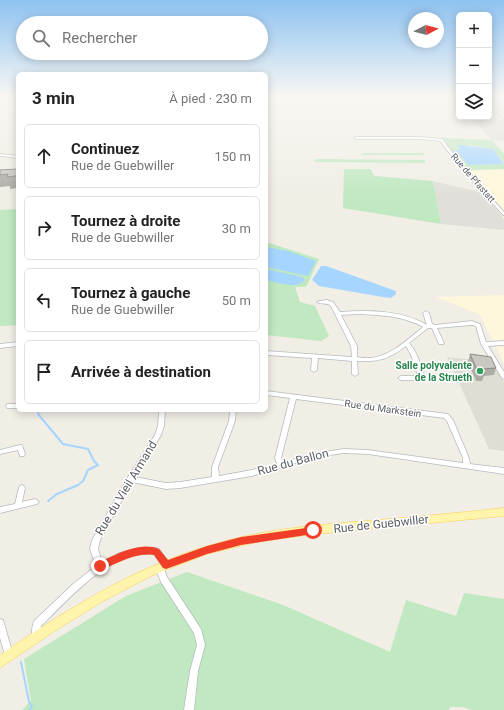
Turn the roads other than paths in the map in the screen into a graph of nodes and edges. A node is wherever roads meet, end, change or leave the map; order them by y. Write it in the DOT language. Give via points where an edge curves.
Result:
graph roads {
  1 [pos="356,138"];
  2 [pos="0,155"];
  3 [pos="16,157"];
  4 [pos="504,214"];
  5 [pos="319,302"];
  6 [pos="426,313"];
  7 [pos="338,314"];
  8 [pos="430,326"];
  9 [pos="406,343"];
  10 [pos="441,343"];
  11 [pos="504,343"];
  12 [pos="16,344"];
  13 [pos="484,344"];
  14 [pos="0,346"];
  15 [pos="268,353"];
  16 [pos="315,357"];
  17 [pos="354,359"];
  18 [pos="314,370"];
  19 [pos="354,374"];
  20 [pos="504,377"];
  21 [pos="401,378"];
  22 [pos="268,393"];
  23 [pos="294,396"];
  24 [pos="10,406"];
  25 [pos="16,406"];
  26 [pos="162,412"];
  27 [pos="233,412"];
  28 [pos="0,452"];
  29 [pos="22,454"];
  30 [pos="280,464"];
  31 [pos="467,466"];
  32 [pos="504,472"];
  33 [pos="130,479"];
  34 [pos="216,479"];
  35 [pos="22,488"];
  36 [pos="35,502"];
  37 [pos="18,505"];
  38 [pos="0,510"];
  39 [pos="504,512"];
  40 [pos="100,566"];
  41 [pos="163,566"];
  42 [pos="0,623"];
  43 [pos="36,637"];
  44 [pos="9,655"];
  45 [pos="0,662"];
  46 [pos="189,710"];
  1 -- 4 [label="street, Rue de Pfastatt" via="442,140"];
  2 -- 3 [label="street"];
  5 -- 7 [label="street" via="332,302"];
  6 -- 8 [label="street"];
  7 -- 8 [label="street" via="372,313"];
  7 -- 17 [label="street" via="354,346"];
  8 -- 9 [label="street"];
  8 -- 10 [label="street"];
  8 -- 13 [label="street" via="472,323 478,325"];
  9 -- 17 [label="street" via="384,357"];
  9 -- 21 [label="street" via="413,353 422,378"];
  11 -- 13 [label="street"];
  12 -- 14 [label="street"];
  13 -- 20 [label="street"];
  15 -- 16 [label="street"];
  16 -- 17 [label="street"];
  16 -- 18 [label="street"];
  17 -- 19 [label="street"];
  22 -- 23 [label="street, Rue du Markstein"];
  23 -- 30 [label="street" via="278,458"];
  23 -- 31 [label="street, Rue du Markstein" via="446,416 466,458"];
  24 -- 25 [label="street"];
  26 -- 33 [label="street, Rue du Vieil Armand" via="158,435"];
  27 -- 34 [label="street" via="215,467"];
  28 -- 29 [label="street" via="20,447"];
  30 -- 31 [label="street, Rue du Ballon" via="316,454 344,451"];
  30 -- 34 [label="street, Rue du Ballon" via="252,473"];
  31 -- 32 [label="street, Rue du Ballon"];
  33 -- 34 [label="street, Rue du Ballon" via="166,486"];
  33 -- 40 [label="street, Rue du Vieil Armand" via="96,540 94,549"];
  35 -- 37 [label="street"];
  36 -- 37 [label="street"];
  37 -- 38 [label="street"];
  39 -- 41 [label="main road, Rue de Guebwiller" via="266,536 207,550"];
  40 -- 41 [label="street" via="128,554 147,550 156,551"];
  40 -- 43 [label="street" via="37,624"];
  41 -- 43 [label="main road, Rue de Guebwiller" via="96,598"];
  41 -- 46 [label="street" via="164,579 198,632 201,645 194,671"];
  42 -- 44 [label="street"];
  43 -- 44 [label="main road, Rue de Guebwiller"];
  44 -- 45 [label="main road, Rue de Guebwiller"];
}
